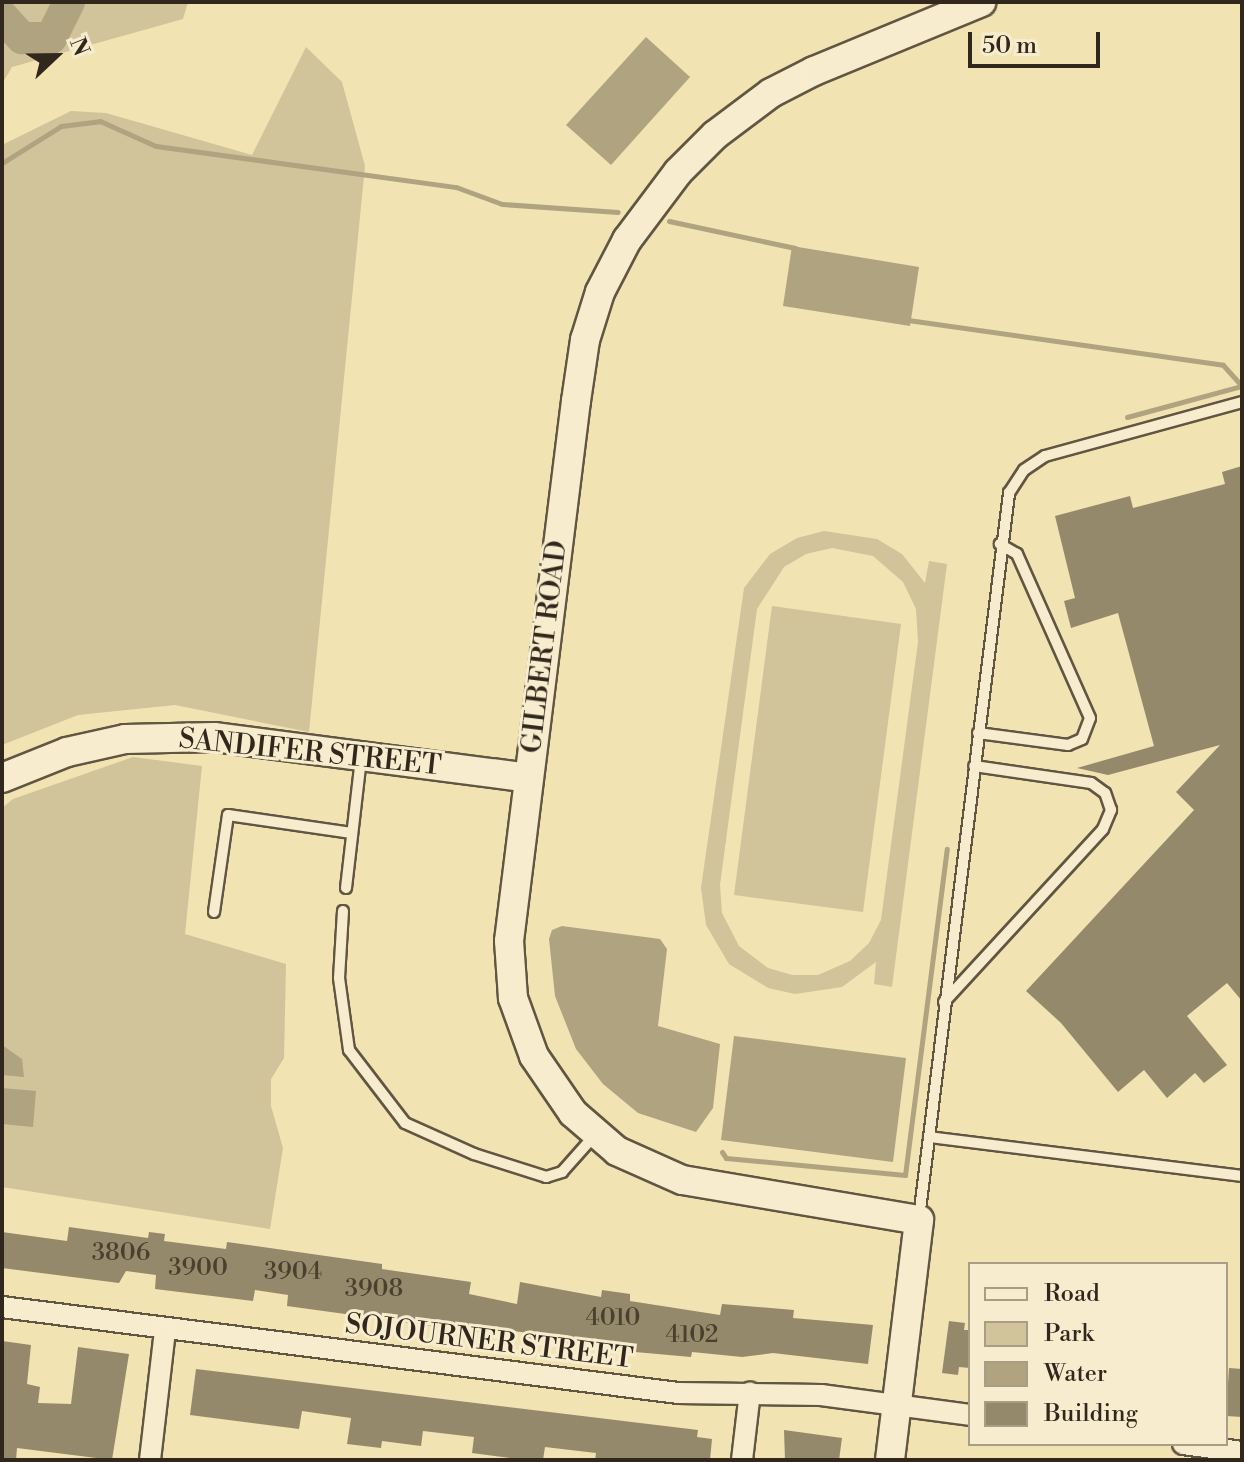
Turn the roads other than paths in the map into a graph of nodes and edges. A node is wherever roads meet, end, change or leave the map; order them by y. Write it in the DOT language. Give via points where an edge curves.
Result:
graph roads {
  1 [pos="981,2"];
  2 [pos="1242,402"];
  3 [pos="1000,544"];
  4 [pos="978,733"];
  5 [pos="361,756"];
  6 [pos="974,766"];
  7 [pos="2,778"];
  8 [pos="528,778"];
  9 [pos="352,833"];
  10 [pos="346,888"];
  11 [pos="343,911"];
  12 [pos="214,912"];
  13 [pos="943,1004"];
  14 [pos="595,1135"];
  15 [pos="929,1137"];
  16 [pos="1242,1176"];
  17 [pos="919,1220"];
  18 [pos="2,1307"];
  19 [pos="165,1330"];
  20 [pos="750,1392"];
  21 [pos="897,1405"];
  22 [pos="968,1415"];
  23 [pos="1198,1446"];
  24 [pos="1242,1452"];
  25 [pos="150,1460"];
  26 [pos="742,1460"];
  27 [pos="890,1460"];
  1 -- 8 [label="street, GILBERT ROAD" via="771,93 715,135 678,172 627,240 600,292 585,340"];
  2 -- 3 [label="lane" via="1038,459 1009,493"];
  3 -- 4 [label="lane"];
  3 -- 4 [label="lane" via="1017,554 1090,718 1082,739 1068,745"];
  4 -- 6 [label="lane"];
  5 -- 7 [label="street, SANDIFER STREET" via="214,737 125,739 67,752"];
  5 -- 8 [label="street, SANDIFER STREET"];
  5 -- 9 [label="lane"];
  6 -- 13 [label="lane"];
  6 -- 13 [label="lane" via="1091,783 1105,793 1111,810 1103,829"];
  8 -- 14 [label="street, GILBERT ROAD" via="509,941 513,998 534,1056"];
  9 -- 10 [label="lane"];
  9 -- 12 [label="lane" via="228,815"];
  11 -- 14 [label="lane" via="339,978 349,1050 405,1123 474,1154 546,1177 562,1172"];
  13 -- 15 [label="lane"];
  14 -- 17 [label="street, GILBERT ROAD" via="637,1163 682,1180"];
  15 -- 16 [label="lane"];
  15 -- 17 [label="lane"];
  17 -- 21 [label="street"];
  18 -- 19 [label="street, SOJOURNER STREET"];
  19 -- 20 [label="street, SOJOURNER STREET" via="663,1391"];
  19 -- 25 [label="street"];
  20 -- 21 [label="street, SOJOURNER STREET"];
  20 -- 26 [label="street"];
  21 -- 22 [label="street, SOJOURNER STREET"];
  21 -- 27 [label="street"];
  23 -- 24 [label="street"];
}
